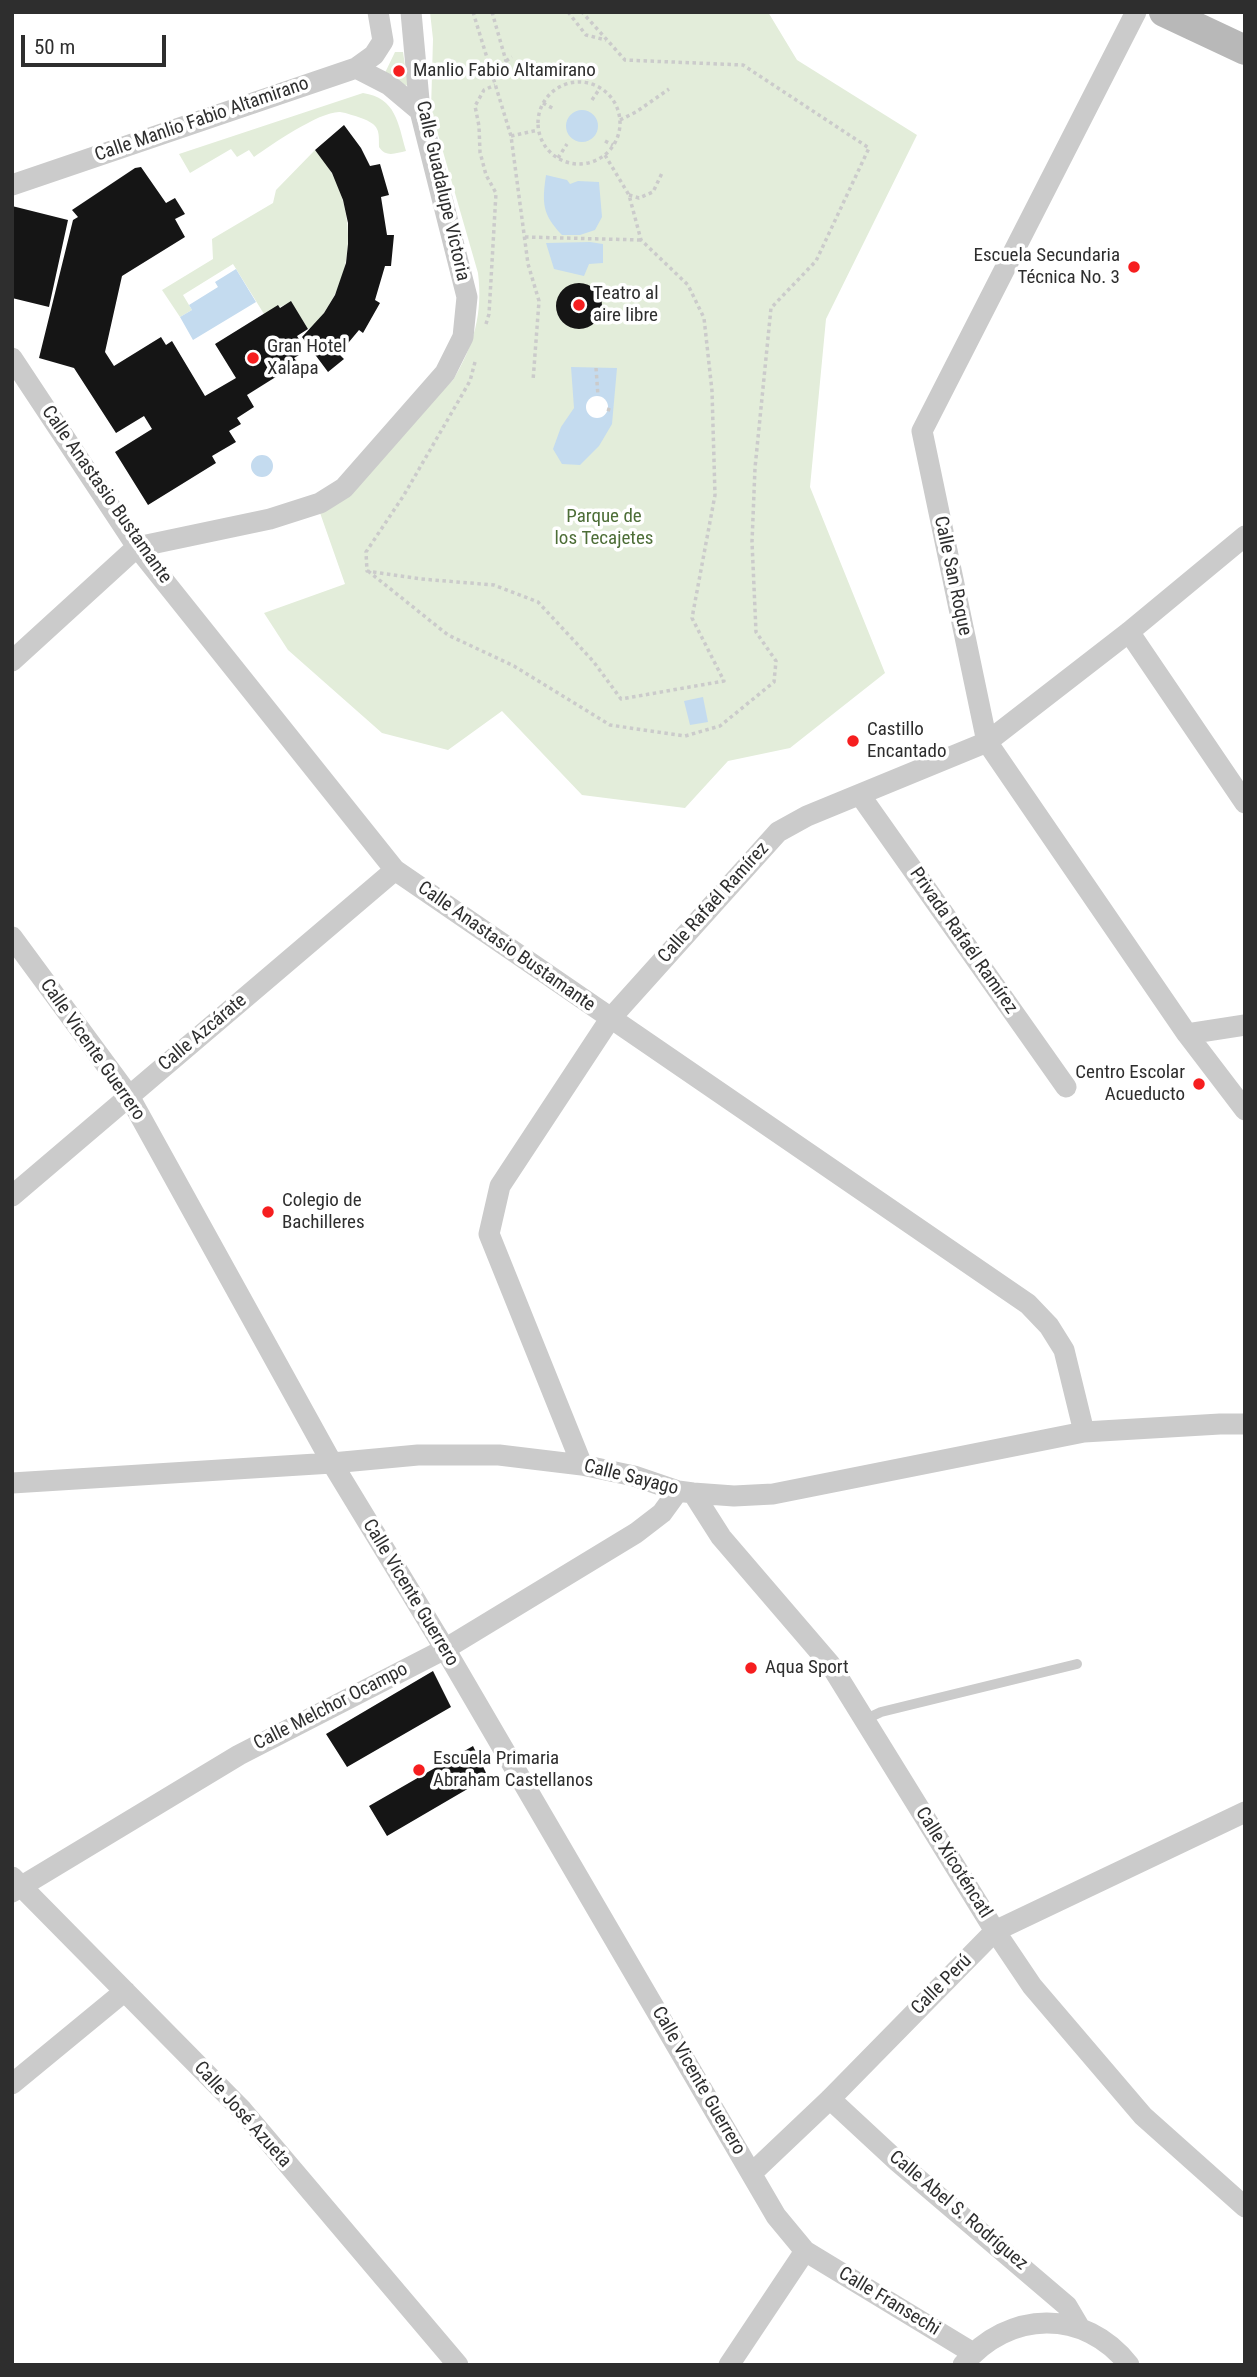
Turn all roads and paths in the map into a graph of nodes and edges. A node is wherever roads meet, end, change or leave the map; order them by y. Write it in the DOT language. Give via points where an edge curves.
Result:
graph roads {
  1 [pos="378,12"];
  2 [pos="411,12"];
  3 [pos="473,12"];
  4 [pos="492,12"];
  5 [pos="568,12"];
  6 [pos="582,12"];
  7 [pos="1136,12"];
  8 [pos="1164,12"];
  9 [pos="415,38"];
  10 [pos="608,40"];
  11 [pos="383,41"];
  12 [pos="1245,50"];
  13 [pos="512,57"];
  14 [pos="506,61"];
  15 [pos="356,68"];
  16 [pos="492,74"];
  17 [pos="495,85"];
  18 [pos="600,88"];
  19 [pos="669,89"];
  20 [pos="593,100"];
  21 [pos="543,103"];
  22 [pos="554,109"];
  23 [pos="420,111"];
  24 [pos="620,120"];
  25 [pos="538,130"];
  26 [pos="511,136"];
  27 [pos="605,141"];
  28 [pos="567,144"];
  29 [pos="613,145"];
  30 [pos="605,155"];
  31 [pos="558,158"];
  32 [pos="663,171"];
  33 [pos="12,185"];
  34 [pos="629,195"];
  35 [pos="524,237"];
  36 [pos="641,240"];
  37 [pos="485,327"];
  38 [pos="477,354"];
  39 [pos="12,358"];
  40 [pos="596,368"];
  41 [pos="533,381"];
  42 [pos="597,396"];
  43 [pos="607,409"];
  44 [pos="613,411"];
  45 [pos="1245,536"];
  46 [pos="137,547"];
  47 [pos="368,571"];
  48 [pos="1129,632"];
  49 [pos="12,661"];
  50 [pos="988,742"];
  51 [pos="860,795"];
  52 [pos="1245,803"];
  53 [pos="395,870"];
  54 [pos="12,937"];
  55 [pos="610,1019"];
  56 [pos="1245,1025"];
  57 [pos="1187,1034"];
  58 [pos="1066,1087"];
  59 [pos="129,1096"];
  60 [pos="1245,1110"];
  61 [pos="12,1196"];
  62 [pos="1245,1424"];
  63 [pos="1084,1432"];
  64 [pos="332,1463"];
  65 [pos="582,1465"];
  66 [pos="13,1482"];
  67 [pos="685,1492"];
  68 [pos="445,1649"];
  69 [pos="1077,1664"];
  70 [pos="864,1720"];
  71 [pos="1245,1812"];
  72 [pos="15,1885"];
  73 [pos="995,1931"];
  74 [pos="124,1991"];
  75 [pos="12,2084"];
  76 [pos="830,2099"];
  77 [pos="752,2173"];
  78 [pos="1245,2207"];
  79 [pos="805,2250"];
  80 [pos="1080,2328"];
  81 [pos="968,2359"];
  82 [pos="458,2365"];
  83 [pos="729,2365"];
  84 [pos="1129,2365"];
  1 -- 11 [label="street"];
  2 -- 9 [label="street, Calle Guadalupe Victoria"];
  3 -- 16 [label="path"];
  4 -- 14 [label="path"];
  5 -- 10 [label="path" via="586,35"];
  6 -- 10 [label="path"];
  7 -- 50 [label="street, Calle San Roque" via="922,431"];
  8 -- 12 [label="main road"];
  9 -- 11 [label="street" via="405,44"];
  9 -- 23 [label="street, Calle Guadalupe Victoria"];
  10 -- 47 [label="path" via="625,60 743,65 869,148 816,261 771,308 752,542 756,632 776,661 774,682 720,726 685,736 610,725 513,666 448,635"];
  11 -- 15 [label="street, Calle Manlio Fabio Altamirano" via="374,55"];
  13 -- 14 [label="path"];
  14 -- 16 [label="path"];
  15 -- 23 [label="street" via="389,85"];
  15 -- 33 [label="street, Calle Manlio Fabio Altamirano"];
  16 -- 17 [label="path"];
  17 -- 26 [label="path"];
  17 -- 37 [label="path" via="484,90 475,106 480,152 496,193"];
  18 -- 20 [label="path"];
  18 -- 21 [label="path" via="568,83"];
  18 -- 24 [label="path" via="617,107"];
  19 -- 24 [label="path"];
  21 -- 22 [label="path"];
  21 -- 25 [label="path"];
  23 -- 46 [label="street, Calle Guadalupe Victoria" via="467,297 463,337 445,373 344,488 320,503 270,519"];
  24 -- 29 [label="path"];
  25 -- 26 [label="path"];
  25 -- 31 [label="path"];
  26 -- 35 [label="path"];
  27 -- 29 [label="path"];
  28 -- 31 [label="path"];
  29 -- 30 [label="path"];
  30 -- 31 [label="path" via="582,164"];
  30 -- 34 [label="path"];
  32 -- 34 [label="path" via="653,192 639,198"];
  34 -- 36 [label="path"];
  35 -- 36 [label="path"];
  35 -- 41 [label="path" via="539,301"];
  36 -- 47 [label="path" via="688,285 704,318 715,495 692,618 724,681 621,699 593,661 537,602 494,585"];
  38 -- 47 [label="path" via="470,381 366,552"];
  39 -- 46 [label="street, Calle Anastasio Bustamante"];
  40 -- 42 [label="path"];
  43 -- 44 [label="path"];
  45 -- 48 [label="street, Calle Rafaél Ramírez"];
  46 -- 49 [label="street"];
  46 -- 53 [label="street, Calle Anastasio Bustamante"];
  48 -- 50 [label="street, Calle Rafaél Ramírez"];
  48 -- 52 [label="street"];
  50 -- 51 [label="street, Calle Rafaél Ramírez"];
  50 -- 57 [label="street, Calle San Roque"];
  51 -- 55 [label="street, Calle Rafaél Ramírez" via="778,832"];
  51 -- 58 [label="street, Privada Rafaél Ramírez"];
  53 -- 55 [label="street, Calle Anastasio Bustamante"];
  53 -- 59 [label="street, Calle Azcárate"];
  54 -- 59 [label="street, Calle Vicente Guerrero"];
  55 -- 63 [label="street, Calle Anastasio Bustamante" via="1028,1304 1049,1325 1064,1350"];
  55 -- 65 [label="street, Calle Rafaél Ramírez" via="500,1186 489,1234"];
  56 -- 57 [label="street"];
  57 -- 60 [label="street, Calle San Roque"];
  59 -- 61 [label="street, Calle Azcárate"];
  59 -- 64 [label="street, Calle Vicente Guerrero"];
  62 -- 63 [label="street, Calle Sayago"];
  63 -- 67 [label="street, Calle Sayago" via="773,1494"];
  64 -- 65 [label="street, Calle Sayago" via="418,1455 499,1455"];
  64 -- 66 [label="street, Calle Sayago"];
  64 -- 68 [label="street, Calle Vicente Guerrero"];
  65 -- 67 [label="street, Calle Sayago"];
  67 -- 68 [label="street, Calle Melchor Ocampo" via="636,1534"];
  67 -- 70 [label="street, Calle Xicoténcatl" via="830,1664"];
  68 -- 72 [label="street, Calle Melchor Ocampo" via="239,1755"];
  68 -- 77 [label="street, Calle Vicente Guerrero"];
  69 -- 70 [label="lane"];
  70 -- 73 [label="street, Calle Xicoténcatl"];
  71 -- 73 [label="street, Calle Perú"];
  72 -- 74 [label="street, Calle José Azueta"];
  73 -- 76 [label="street, Calle Perú"];
  73 -- 78 [label="street, Calle Xicoténcatl" via="1032,1986 1143,2116"];
  74 -- 75 [label="street"];
  74 -- 82 [label="street, Calle José Azueta" via="242,2110"];
  76 -- 77 [label="street, Calle Perú"];
  76 -- 80 [label="street, Calle Abel S. Rodríguez" via="1067,2306"];
  77 -- 79 [label="street, Calle Vicente Guerrero" via="776,2216"];
  79 -- 81 [label="street, Calle Fransechi"];
  79 -- 83 [label="street"];
  80 -- 81 [label="street" via="1028,2324 1003,2332"];
  80 -- 84 [label="street" via="1101,2338"];
}
